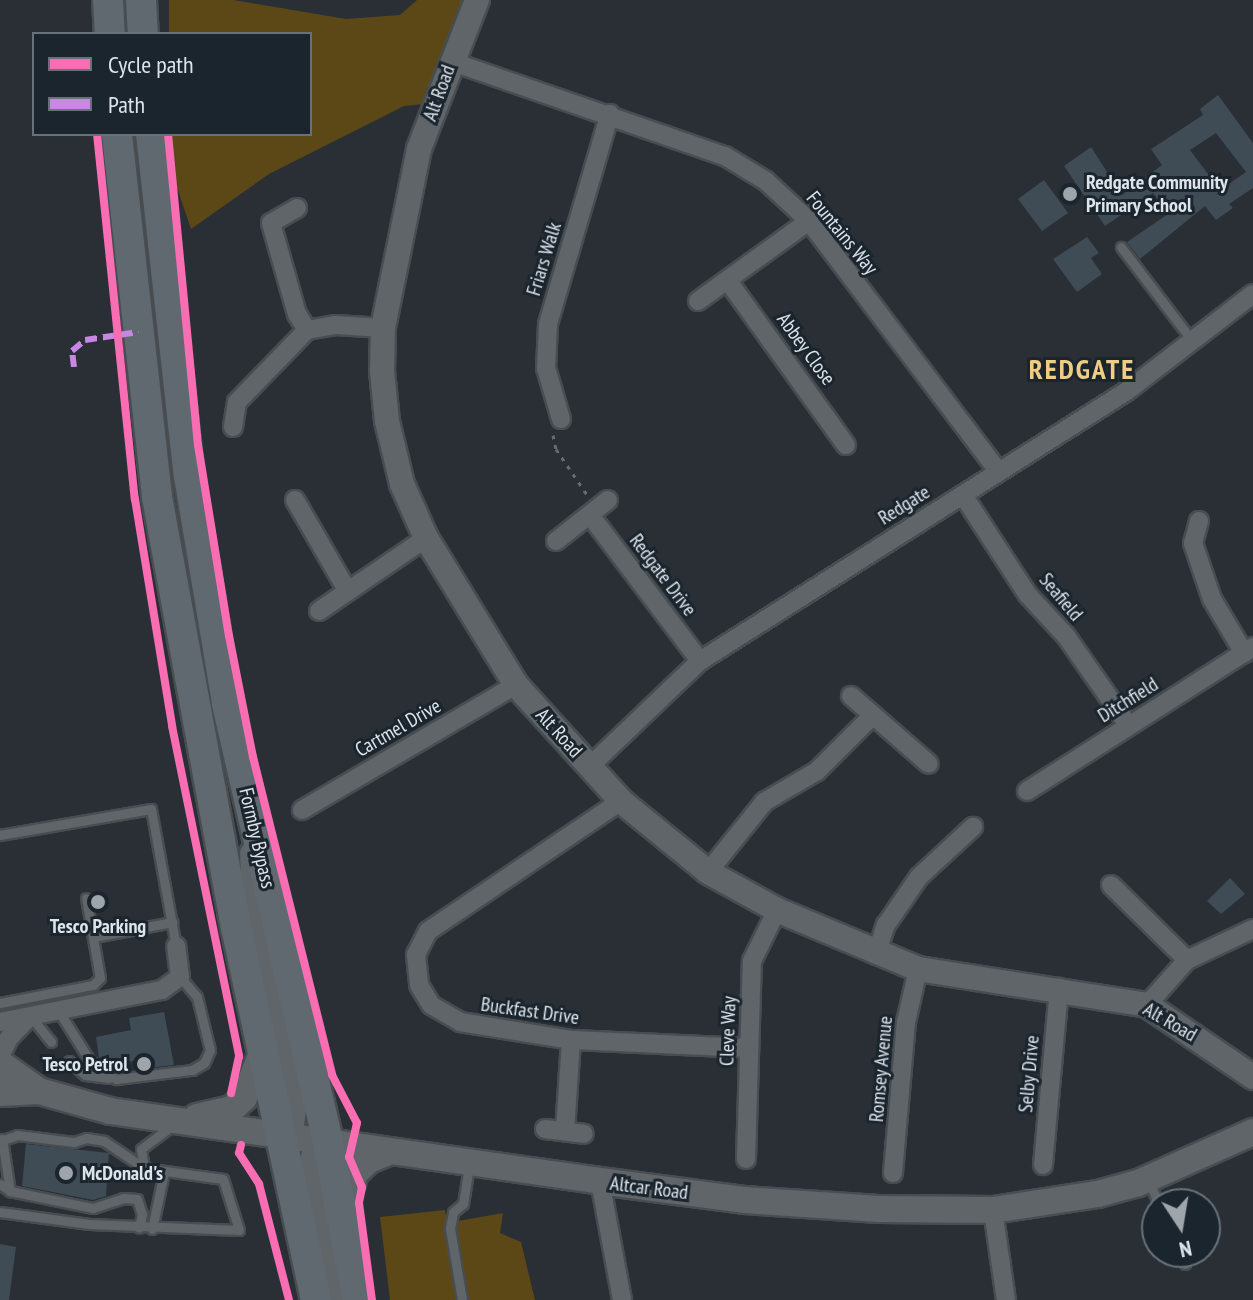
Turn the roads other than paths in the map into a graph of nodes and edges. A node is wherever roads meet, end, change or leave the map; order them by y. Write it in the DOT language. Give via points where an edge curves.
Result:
graph roads {
  1 [pos="108,0"];
  2 [pos="141,0"];
  3 [pos="477,0"];
  4 [pos="110,32"];
  5 [pos="143,32"];
  6 [pos="450,61"];
  7 [pos="610,114"];
  8 [pos="117,136"];
  9 [pos="151,136"];
  10 [pos="297,208"];
  11 [pos="809,221"];
  12 [pos="1121,247"];
  13 [pos="728,281"];
  14 [pos="1253,294"];
  15 [pos="698,301"];
  16 [pos="383,328"];
  17 [pos="307,330"];
  18 [pos="1193,342"];
  19 [pos="561,419"];
  20 [pos="233,427"];
  21 [pos="846,445"];
  22 [pos="998,471"];
  23 [pos="963,495"];
  24 [pos="295,500"];
  25 [pos="1199,521"];
  26 [pos="426,538"];
  27 [pos="556,541"];
  28 [pos="347,590"];
  29 [pos="319,611"];
  30 [pos="1249,650"];
  31 [pos="700,661"];
  32 [pos="516,685"];
  33 [pos="851,696"];
  34 [pos="873,715"];
  35 [pos="1128,725"];
  36 [pos="929,764"];
  37 [pos="589,767"];
  38 [pos="1026,791"];
  39 [pos="621,801"];
  40 [pos="302,810"];
  41 [pos="252,823"];
  42 [pos="972,827"];
  43 [pos="0,835"];
  44 [pos="708,872"];
  45 [pos="1137,884"];
  46 [pos="86,898"];
  47 [pos="777,910"];
  48 [pos="173,922"];
  49 [pos="1253,929"];
  50 [pos="94,937"];
  51 [pos="176,946"];
  52 [pos="876,955"];
  53 [pos="1187,960"];
  54 [pos="918,969"];
  55 [pos="180,977"];
  56 [pos="1059,988"];
  57 [pos="0,1003"];
  58 [pos="1147,1005"];
  59 [pos="58,1010"];
  60 [pos="30,1017"];
  61 [pos="0,1022"];
  62 [pos="571,1040"];
  63 [pos="51,1042"];
  64 [pos="749,1048"];
  65 [pos="262,1053"];
  66 [pos="69,1061"];
  67 [pos="0,1066"];
  68 [pos="1253,1077"];
  69 [pos="116,1079"];
  70 [pos="39,1091"];
  71 [pos="0,1093"];
  72 [pos="180,1121"];
  73 [pos="545,1129"];
  74 [pos="565,1131"];
  75 [pos="1253,1132"];
  76 [pos="584,1134"];
  77 [pos="279,1136"];
  78 [pos="1,1140"];
  79 [pos="328,1143"];
  80 [pos="389,1152"];
  81 [pos="746,1159"];
  82 [pos="470,1163"];
  83 [pos="1043,1165"];
  84 [pos="144,1168"];
  85 [pos="164,1172"];
  86 [pos="893,1173"];
  87 [pos="1148,1179"];
  88 [pos="600,1181"];
  89 [pos="0,1184"];
  90 [pos="1152,1188"];
  91 [pos="10,1191"];
  92 [pos="993,1210"];
  93 [pos="0,1212"];
  94 [pos="158,1219"];
  95 [pos="344,1221"];
  96 [pos="177,1224"];
  97 [pos="139,1228"];
  98 [pos="152,1229"];
  99 [pos="316,1300"];
  100 [pos="330,1300"];
  101 [pos="358,1300"];
  102 [pos="462,1300"];
  103 [pos="622,1300"];
  104 [pos="1006,1300"];
  1 -- 4 [label="highway"];
  2 -- 5 [label="highway"];
  3 -- 6 [label="street, Alt Road"];
  6 -- 7 [label="street, Fountains Way"];
  6 -- 16 [label="street, Alt Road" via="419,149"];
  7 -- 11 [label="street, Fountains Way" via="725,156 766,181"];
  7 -- 19 [label="street, Friars Walk" via="548,324 546,368"];
  8 -- 65 [label="highway, Formby Bypass" via="157,497"];
  9 -- 41 [label="highway, Formby Bypass" via="189,476"];
  10 -- 17 [label="street" via="271,223 297,314"];
  11 -- 13 [label="street"];
  11 -- 22 [label="street, Fountains Way"];
  12 -- 18 [label="lane"];
  13 -- 15 [label="street"];
  13 -- 21 [label="street, Abbey Close"];
  14 -- 18 [label="street, Redgate"];
  16 -- 17 [label="street" via="335,325"];
  16 -- 26 [label="street, Alt Road" via="387,421 402,484"];
  17 -- 20 [label="street" via="237,402"];
  18 -- 22 [label="street, Redgate" via="1127,391"];
  22 -- 23 [label="street, Redgate"];
  23 -- 31 [label="street, Redgate"];
  23 -- 35 [label="street, Seafield" via="1028,595 1066,636"];
  24 -- 28 [label="street"];
  25 -- 30 [label="street" via="1185,540 1212,599"];
  26 -- 28 [label="street"];
  26 -- 32 [label="street, Alt Road"];
  27 -- 31 [label="street, Redgate Drive" via="598,508"];
  28 -- 29 [label="street"];
  30 -- 35 [label="street, Ditchfield"];
  31 -- 37 [label="street, Redgate"];
  32 -- 37 [label="street, Alt Road"];
  32 -- 40 [label="street, Cartmel Drive"];
  33 -- 34 [label="street"];
  34 -- 36 [label="street"];
  34 -- 44 [label="street" via="817,771 764,802"];
  35 -- 38 [label="street, Ditchfield"];
  37 -- 39 [label="street, Alt Road"];
  39 -- 44 [label="street, Alt Road"];
  39 -- 62 [label="street, Buckfast Drive" via="428,931 416,955 419,985 431,1005 460,1022"];
  41 -- 77 [label="main road" via="255,891 295,1098 290,1128"];
  41 -- 79 [label="highway, Formby Bypass"];
  42 -- 52 [label="street" via="919,877 886,925"];
  43 -- 48 [label="lane" via="151,809"];
  44 -- 47 [label="street, Alt Road"];
  45 -- 53 [label="street" via="1117,891"];
  46 -- 50 [label="lane"];
  47 -- 52 [label="street, Alt Road"];
  47 -- 64 [label="street, Cleve Way" via="752,961"];
  48 -- 50 [label="lane"];
  48 -- 51 [label="lane"];
  49 -- 53 [label="street"];
  50 -- 57 [label="lane" via="100,978 93,985"];
  51 -- 55 [label="street"];
  52 -- 54 [label="street, Alt Road"];
  53 -- 58 [label="street"];
  54 -- 56 [label="street, Alt Road"];
  54 -- 86 [label="street, Romsey Avenue" via="906,1022"];
  55 -- 59 [label="street" via="162,990"];
  55 -- 69 [label="lane" via="203,1010 210,1050 204,1063 192,1070"];
  56 -- 58 [label="street, Alt Road"];
  56 -- 83 [label="street, Selby Drive"];
  58 -- 68 [label="street, Alt Road"];
  59 -- 60 [label="street"];
  59 -- 69 [label="lane" via="90,1061"];
  60 -- 61 [label="street"];
  60 -- 63 [label="lane"];
  60 -- 67 [label="street" via="9,1038"];
  62 -- 64 [label="street, Buckfast Drive"];
  62 -- 74 [label="street"];
  64 -- 81 [label="street, Cleve Way"];
  65 -- 72 [label="main road" via="255,1082 240,1102"];
  65 -- 77 [label="highway, Formby Bypass"];
  66 -- 69 [label="lane" via="85,1075"];
  67 -- 70 [label="main road, Altcar Road"];
  70 -- 71 [label="main road, Altcar Road"];
  70 -- 72 [label="main road, Altcar Road" via="99,1109"];
  72 -- 77 [label="main road, Altcar Road"];
  72 -- 84 [label="lane" via="141,1149"];
  73 -- 74 [label="street"];
  74 -- 76 [label="street"];
  75 -- 87 [label="main road, Altcar Road"];
  77 -- 79 [label="main road, Altcar Road"];
  77 -- 99 [label="highway, Formby Bypass"];
  78 -- 84 [label="lane" via="17,1135 104,1141"];
  78 -- 91 [label="lane"];
  79 -- 80 [label="main road, Altcar Road"];
  79 -- 95 [label="highway, Formby Bypass"];
  79 -- 100 [label="main road" via="315,1154 310,1172"];
  80 -- 82 [label="main road, Altcar Road"];
  80 -- 95 [label="main road" via="355,1173 346,1194"];
  82 -- 88 [label="main road, Altcar Road"];
  82 -- 102 [label="lane" via="463,1204 453,1212 450,1228"];
  84 -- 85 [label="lane"];
  85 -- 94 [label="lane"];
  85 -- 96 [label="lane" via="223,1179 239,1230"];
  87 -- 90 [label="lane"];
  87 -- 92 [label="main road, Altcar Road" via="1098,1194"];
  88 -- 92 [label="main road, Altcar Road" via="744,1200"];
  88 -- 103 [label="street"];
  89 -- 91 [label="lane"];
  91 -- 97 [label="lane" via="93,1208 137,1199"];
  92 -- 104 [label="street"];
  93 -- 97 [label="lane"];
  94 -- 96 [label="lane"];
  94 -- 98 [label="lane"];
  95 -- 101 [label="highway, Formby Bypass"];
  96 -- 98 [label="lane"];
  97 -- 98 [label="lane"];
}
